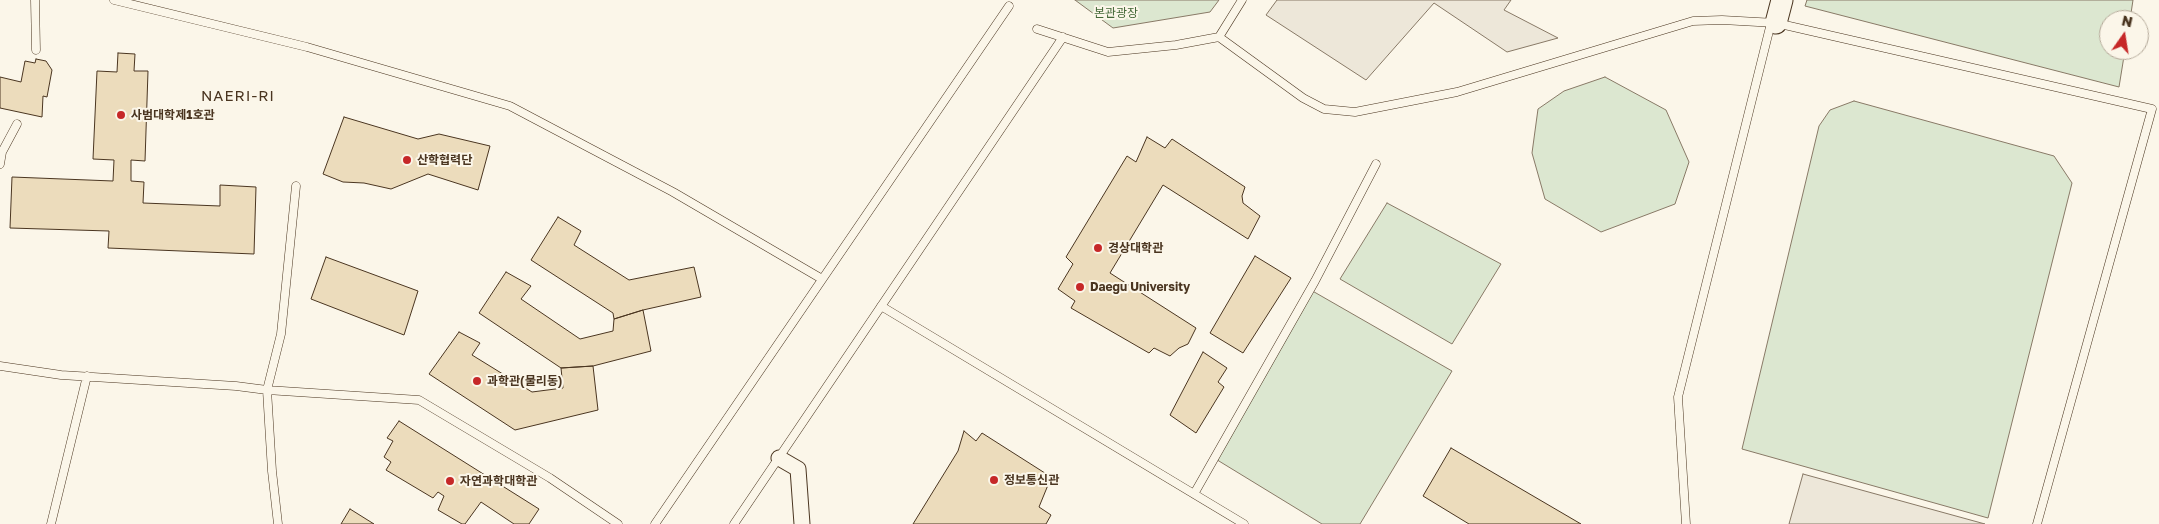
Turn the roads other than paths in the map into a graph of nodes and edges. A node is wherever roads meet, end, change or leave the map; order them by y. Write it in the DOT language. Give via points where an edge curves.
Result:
graph roads {
  1 [pos="35,0"];
  2 [pos="114,0"];
  3 [pos="1242,0"];
  4 [pos="1782,0"];
  5 [pos="1009,6"];
  6 [pos="1773,23"];
  7 [pos="1037,29"];
  8 [pos="1063,37"];
  9 [pos="1219,37"];
  10 [pos="36,50"];
  11 [pos="2156,109"];
  12 [pos="17,124"];
  13 [pos="0,164"];
  14 [pos="1376,164"];
  15 [pos="296,186"];
  16 [pos="822,279"];
  17 [pos="881,306"];
  18 [pos="0,366"];
  19 [pos="87,376"];
  20 [pos="267,390"];
  21 [pos="778,458"];
  22 [pos="1194,494"];
  23 [pos="50,524"];
  24 [pos="278,524"];
  25 [pos="618,524"];
  26 [pos="655,524"];
  27 [pos="734,524"];
  28 [pos="802,524"];
  29 [pos="1244,524"];
  30 [pos="1686,524"];
  31 [pos="2037,524"];
  1 -- 10 [label="lane"];
  2 -- 16 [label="lane" via="307,47 510,106 673,192"];
  3 -- 9 [label="lane"];
  4 -- 6 [label="street"];
  5 -- 16 [label="lane"];
  6 -- 9 [label="lane" via="1693,21 1457,92 1355,112 1324,109 1303,98"];
  6 -- 11 [label="lane"];
  6 -- 30 [label="lane" via="1678,397"];
  7 -- 8 [label="lane"];
  8 -- 9 [label="lane" via="1108,52"];
  8 -- 17 [label="lane"];
  11 -- 31 [label="lane"];
  12 -- 13 [label="lane" via="2,152"];
  14 -- 22 [label="lane" via="1315,281"];
  15 -- 20 [label="lane" via="281,334"];
  16 -- 26 [label="lane"];
  17 -- 21 [label="lane"];
  17 -- 22 [label="lane"];
  18 -- 19 [label="lane"];
  19 -- 20 [label="lane"];
  19 -- 23 [label="lane"];
  20 -- 24 [label="lane"];
  20 -- 25 [label="lane" via="419,400 550,478"];
  21 -- 27 [label="lane"];
  21 -- 28 [label="street" via="798,469"];
  22 -- 29 [label="lane"];
}
